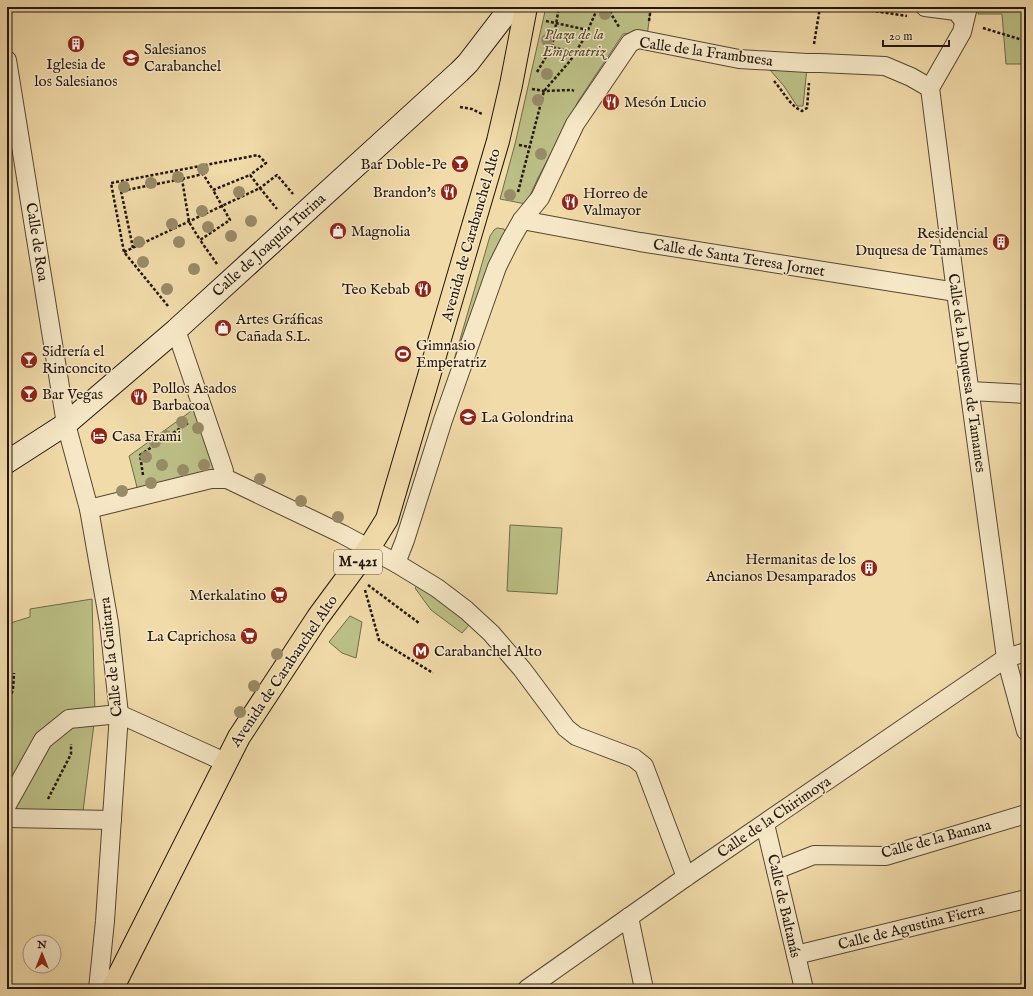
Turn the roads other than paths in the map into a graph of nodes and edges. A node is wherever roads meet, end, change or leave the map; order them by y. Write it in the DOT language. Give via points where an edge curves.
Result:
graph roads {
  1 [pos="511,7"];
  2 [pos="526,7"];
  3 [pos="918,12"];
  4 [pos="966,14"];
  5 [pos="7,60"];
  6 [pos="930,88"];
  7 [pos="522,220"];
  8 [pos="956,292"];
  9 [pos="176,330"];
  10 [pos="970,391"];
  11 [pos="1026,394"];
  12 [pos="66,424"];
  13 [pos="7,462"];
  14 [pos="224,471"];
  15 [pos="89,509"];
  16 [pos="368,548"];
  17 [pos="396,563"];
  18 [pos="1026,652"];
  19 [pos="1006,658"];
  20 [pos="119,714"];
  21 [pos="1026,731"];
  22 [pos="225,762"];
  23 [pos="7,805"];
  24 [pos="1026,814"];
  25 [pos="7,818"];
  26 [pos="112,820"];
  27 [pos="765,824"];
  28 [pos="776,870"];
  29 [pos="686,877"];
  30 [pos="1026,898"];
  31 [pos="629,917"];
  32 [pos="796,955"];
  33 [pos="98,989"];
  34 [pos="112,989"];
  35 [pos="526,989"];
  36 [pos="644,989"];
  37 [pos="804,989"];
  1 -- 9 [label="main road, Calle de Joaquín Turina" via="459,72"];
  2 -- 16 [label="main road, Avenida de Carabanchel Alto / M-421" via="518,91 498,141 387,519"];
  3 -- 4 [label="street" via="956,11"];
  4 -- 6 [label="street" via="962,32"];
  5 -- 12 [label="street, Calle de Roa"];
  6 -- 7 [label="street, Calle de la Frambuesa" via="885,66 739,58 625,36 575,124 540,198"];
  6 -- 8 [label="street, Calle de la Duquesa de Tamames"];
  7 -- 8 [label="street, Calle de Santa Teresa Jornet" via="648,243"];
  7 -- 17 [label="street, Avenida de Carabanchel Alto" via="497,267"];
  8 -- 10 [label="street, Calle de la Duquesa de Tamames"];
  9 -- 12 [label="main road, Calle de Joaquín Turina"];
  9 -- 14 [label="street"];
  10 -- 11 [label="street"];
  10 -- 19 [label="street, Calle de la Duquesa de Tamames"];
  12 -- 13 [label="main road, Calle de Joaquín Turina"];
  12 -- 15 [label="street, Calle de la Guitarra"];
  15 -- 16 [label="street" via="211,479 227,479"];
  15 -- 20 [label="street, Calle de la Guitarra" via="109,622"];
  16 -- 17 [label="street"];
  16 -- 22 [label="main road, Avenida de Carabanchel Alto / M-421" via="318,617"];
  17 -- 29 [label="street" via="438,588 491,634 522,669 566,728 576,736 634,758 644,766"];
  18 -- 19 [label="street, Calle de la Chirimoya"];
  19 -- 21 [label="street, Calle de la Duquesa de Tamames"];
  19 -- 27 [label="street, Calle de la Chirimoya"];
  20 -- 22 [label="street"];
  20 -- 23 [label="street" via="69,719 43,740"];
  20 -- 26 [label="street, Calle de la Guitarra"];
  22 -- 34 [label="main road, Avenida de Carabanchel Alto / M-421"];
  24 -- 28 [label="street, Calle de la Banana" via="886,856 814,855"];
  25 -- 26 [label="street"];
  26 -- 33 [label="street, Calle de la Guitarra"];
  27 -- 28 [label="street, Calle de Baltanás"];
  27 -- 29 [label="street, Calle de la Chirimoya"];
  28 -- 32 [label="street, Calle de Baltanás"];
  29 -- 31 [label="street, Calle de la Chirimoya"];
  30 -- 32 [label="street, Calle de Agustina Fierra"];
  31 -- 35 [label="street, Calle de la Chirimoya"];
  31 -- 36 [label="street"];
  32 -- 37 [label="street, Calle de Baltanás"];
}
